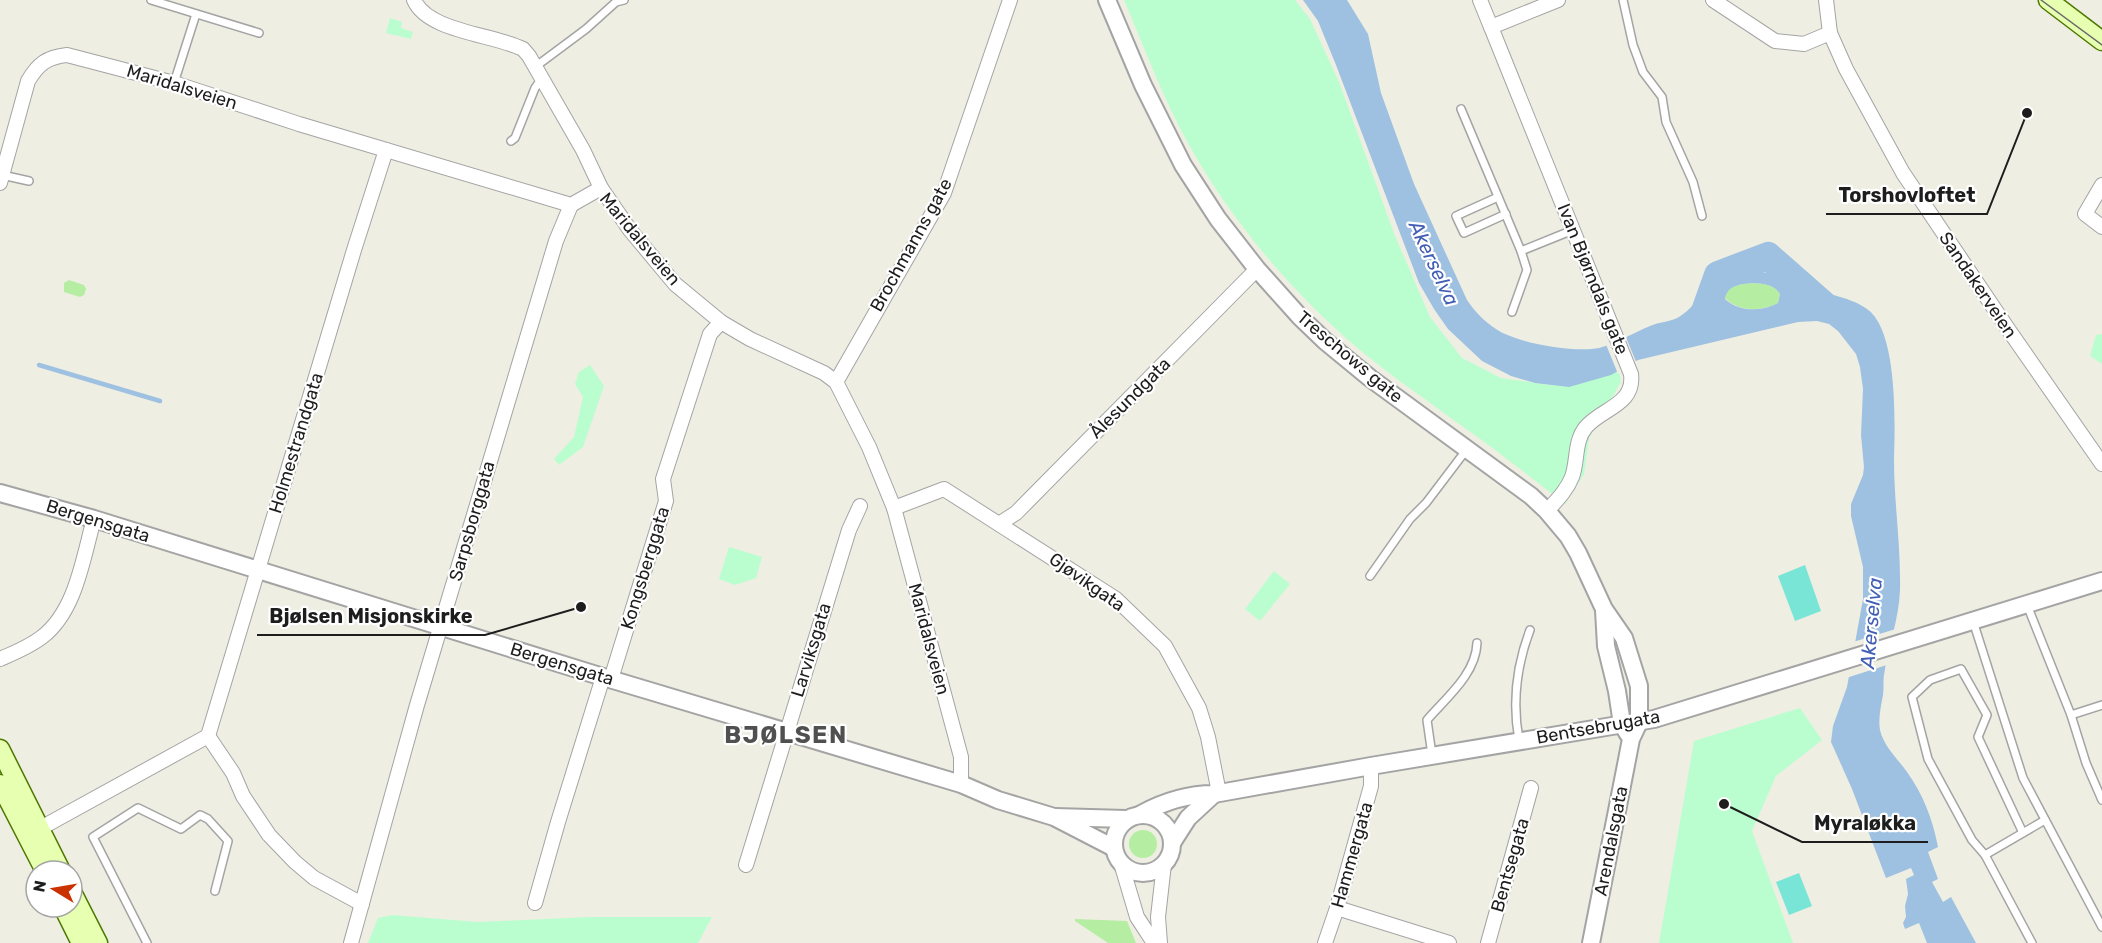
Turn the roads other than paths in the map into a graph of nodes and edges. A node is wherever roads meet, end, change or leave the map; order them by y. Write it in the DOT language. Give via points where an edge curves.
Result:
graph roads {
  1 [pos="151,0"];
  2 [pos="414,0"];
  3 [pos="624,0"];
  4 [pos="1010,0"];
  5 [pos="1107,0"];
  6 [pos="1480,0"];
  7 [pos="1558,0"];
  8 [pos="1623,0"];
  9 [pos="1713,0"];
  10 [pos="1826,0"];
  11 [pos="2048,0"];
  12 [pos="196,14"];
  13 [pos="1491,27"];
  14 [pos="259,33"];
  15 [pos="1830,33"];
  16 [pos="2102,41"];
  17 [pos="538,72"];
  18 [pos="174,83"];
  19 [pos="1461,109"];
  20 [pos="511,141"];
  21 [pos="386,150"];
  22 [pos="1,177"];
  23 [pos="28,181"];
  24 [pos="2102,185"];
  25 [pos="602,188"];
  26 [pos="1498,197"];
  27 [pos="571,205"];
  28 [pos="1506,214"];
  29 [pos="1702,216"];
  30 [pos="2102,227"];
  31 [pos="1573,230"];
  32 [pos="1521,251"];
  33 [pos="1257,269"];
  34 [pos="1512,312"];
  35 [pos="721,322"];
  36 [pos="836,382"];
  37 [pos="1467,448"];
  38 [pos="2102,464"];
  39 [pos="0,493"];
  40 [pos="860,506"];
  41 [pos="894,508"];
  42 [pos="1547,511"];
  43 [pos="94,519"];
  44 [pos="999,524"];
  45 [pos="258,570"];
  46 [pos="1370,576"];
  47 [pos="2102,581"];
  48 [pos="2027,605"];
  49 [pos="1604,609"];
  50 [pos="1973,621"];
  51 [pos="441,627"];
  52 [pos="1530,630"];
  53 [pos="1477,642"];
  54 [pos="0,659"];
  55 [pos="607,678"];
  56 [pos="2102,705"];
  57 [pos="2070,716"];
  58 [pos="1639,722"];
  59 [pos="1622,724"];
  60 [pos="786,732"];
  61 [pos="208,736"];
  62 [pos="1631,739"];
  63 [pos="1519,740"];
  64 [pos="0,749"];
  65 [pos="1432,755"];
  66 [pos="1371,766"];
  67 [pos="0,784"];
  68 [pos="961,784"];
  69 [pos="1532,788"];
  70 [pos="1217,794"];
  71 [pos="2102,800"];
  72 [pos="1054,817"];
  73 [pos="1133,817"];
  74 [pos="2045,820"];
  75 [pos="39,829"];
  76 [pos="2023,833"];
  77 [pos="1172,843"];
  78 [pos="1985,855"];
  79 [pos="1117,856"];
  80 [pos="39,859"];
  81 [pos="55,859"];
  82 [pos="1164,864"];
  83 [pos="746,865"];
  84 [pos="215,891"];
  85 [pos="535,903"];
  86 [pos="362,904"];
  87 [pos="1337,908"];
  88 [pos="84,915"];
  89 [pos="69,919"];
  90 [pos="2102,927"];
  91 [pos="81,943"];
  92 [pos="99,943"];
  93 [pos="147,943"];
  94 [pos="351,943"];
  95 [pos="1154,943"];
  96 [pos="1160,943"];
  97 [pos="1325,943"];
  98 [pos="1449,943"];
  99 [pos="1488,943"];
  100 [pos="1592,943"];
  101 [pos="2032,943"];
  1 -- 12 [label="lane"];
  2 -- 17 [label="street" via="422,12 437,22 523,49"];
  3 -- 17 [label="lane" via="616,2"];
  4 -- 36 [label="street, Brochmanns gate" via="944,193"];
  5 -- 33 [label="street, Treschows gate" via="1183,165"];
  6 -- 13 [label="street, Ivan Bjørndals gate"];
  7 -- 13 [label="street"];
  8 -- 29 [label="lane" via="1633,45 1643,72 1662,97 1666,122"];
  9 -- 15 [label="street" via="1775,41 1804,44"];
  10 -- 15 [label="street, Sandakerveien"];
  11 -- 16 [label="main road"];
  12 -- 14 [label="lane"];
  12 -- 18 [label="lane"];
  13 -- 31 [label="street, Ivan Bjørndals gate"];
  15 -- 38 [label="street, Sandakerveien" via="1904,173"];
  17 -- 20 [label="lane"];
  17 -- 25 [label="street"];
  18 -- 21 [label="street, Maridalsveien"];
  18 -- 22 [label="street, Maridalsveien" via="81,57 55,56 44,61 28,81"];
  19 -- 26 [label="lane"];
  21 -- 27 [label="street, Maridalsveien"];
  21 -- 45 [label="street, Holmestrandgata"];
  22 -- 23 [label="lane"];
  24 -- 30 [label="street" via="2085,214"];
  25 -- 27 [label="street, Maridalsveien"];
  25 -- 35 [label="street, Maridalsveien" via="630,230 675,284"];
  26 -- 28 [label="lane"];
  26 -- 28 [label="lane" via="1456,216 1464,233"];
  27 -- 51 [label="street, Sarpsborggata" via="556,241"];
  28 -- 32 [label="lane"];
  31 -- 32 [label="lane"];
  31 -- 42 [label="street, Ivan Bjørndals gate" via="1632,380 1620,403 1585,428 1570,482"];
  32 -- 34 [label="lane" via="1527,270"];
  33 -- 37 [label="street, Treschows gate" via="1325,341"];
  33 -- 44 [label="street, Ålesundgata" via="1016,513"];
  35 -- 36 [label="street, Maridalsveien"];
  35 -- 55 [label="street, Kongsberggata" via="710,334 663,479 666,501"];
  36 -- 41 [label="street, Maridalsveien"];
  37 -- 42 [label="street, Treschows gate"];
  37 -- 46 [label="lane"];
  39 -- 43 [label="street, Bergensgata"];
  40 -- 60 [label="street, Larviksgata"];
  41 -- 44 [label="street, Gjøvikgata" via="944,489"];
  41 -- 68 [label="street, Maridalsveien" via="961,757"];
  42 -- 49 [label="street, Treschows gate" via="1578,553"];
  43 -- 45 [label="street, Bergensgata"];
  43 -- 54 [label="street" via="71,598 62,613 42,637"];
  44 -- 70 [label="street, Gjøvikgata" via="1116,599 1165,646 1199,708 1208,736"];
  45 -- 51 [label="street, Bergensgata"];
  45 -- 61 [label="street, Holmestrandgata"];
  47 -- 48 [label="street, Bentsebrugata"];
  48 -- 50 [label="street, Bentsebrugata"];
  48 -- 57 [label="lane"];
  49 -- 58 [label="street, Treschows gate" via="1624,638 1635,670 1640,692"];
  49 -- 59 [label="street, Treschows gate" via="1606,646"];
  50 -- 58 [label="street, Bentsebrugata"];
  50 -- 74 [label="lane" via="2023,778"];
  51 -- 55 [label="street, Bergensgata"];
  51 -- 86 [label="street, Sarpsborggata"];
  52 -- 63 [label="lane" via="1516,678"];
  53 -- 65 [label="lane" via="1477,653 1467,674 1427,720"];
  55 -- 60 [label="street, Bergensgata"];
  55 -- 85 [label="street, Kongsberggata"];
  56 -- 57 [label="lane"];
  57 -- 71 [label="lane"];
  58 -- 59 [label="street, Bentsebrugata"];
  58 -- 62 [label="street, Treschows gate"];
  59 -- 62 [label="street, Treschows gate"];
  59 -- 63 [label="street, Bentsebrugata"];
  60 -- 68 [label="street, Bergensgata"];
  60 -- 83 [label="street, Larviksgata"];
  61 -- 75 [label="street"];
  61 -- 86 [label="street" via="269,835 314,878"];
  62 -- 100 [label="street, Arendalsgata"];
  63 -- 65 [label="street, Bentsebrugata"];
  64 -- 75 [label="main road"];
  65 -- 66 [label="street, Bentsebrugata"];
  66 -- 70 [label="street, Bentsebrugata"];
  66 -- 87 [label="street, Hammergata" via="1371,786"];
  67 -- 80 [label="main road"];
  68 -- 72 [label="street, Bergensgata"];
  69 -- 99 [label="street, Bentsegata"];
  70 -- 73 [label="street, Bentsebrugata" via="1196,794"];
  70 -- 77 [label="street" via="1188,818"];
  72 -- 73 [label="street, Bergensgata"];
  72 -- 79 [label="street, Bergensgata"];
  73 -- 77 [label="street" via="1154,816 1169,830"];
  73 -- 79 [label="street" via="1116,832"];
  74 -- 76 [label="lane"];
  74 -- 90 [label="lane"];
  75 -- 81 [label="main road"];
  76 -- 78 [label="lane"];
  76 -- 78 [label="lane" via="1978,738 1987,715 1961,669 1930,680 1912,697 1928,759 1972,840"];
  77 -- 82 [label="street"];
  78 -- 101 [label="lane"];
  79 -- 82 [label="street" via="1134,872 1150,872"];
  79 -- 95 [label="street" via="1137,917"];
  82 -- 96 [label="street" via="1158,917"];
  84 -- 93 [label="lane" via="228,841 200,815 181,829 138,808 93,837"];
  86 -- 94 [label="street, Sarpsborggata"];
  87 -- 97 [label="street, Hammergata"];
  87 -- 98 [label="street"];
  88 -- 92 [label="main road"];
  89 -- 91 [label="main road"];
}
